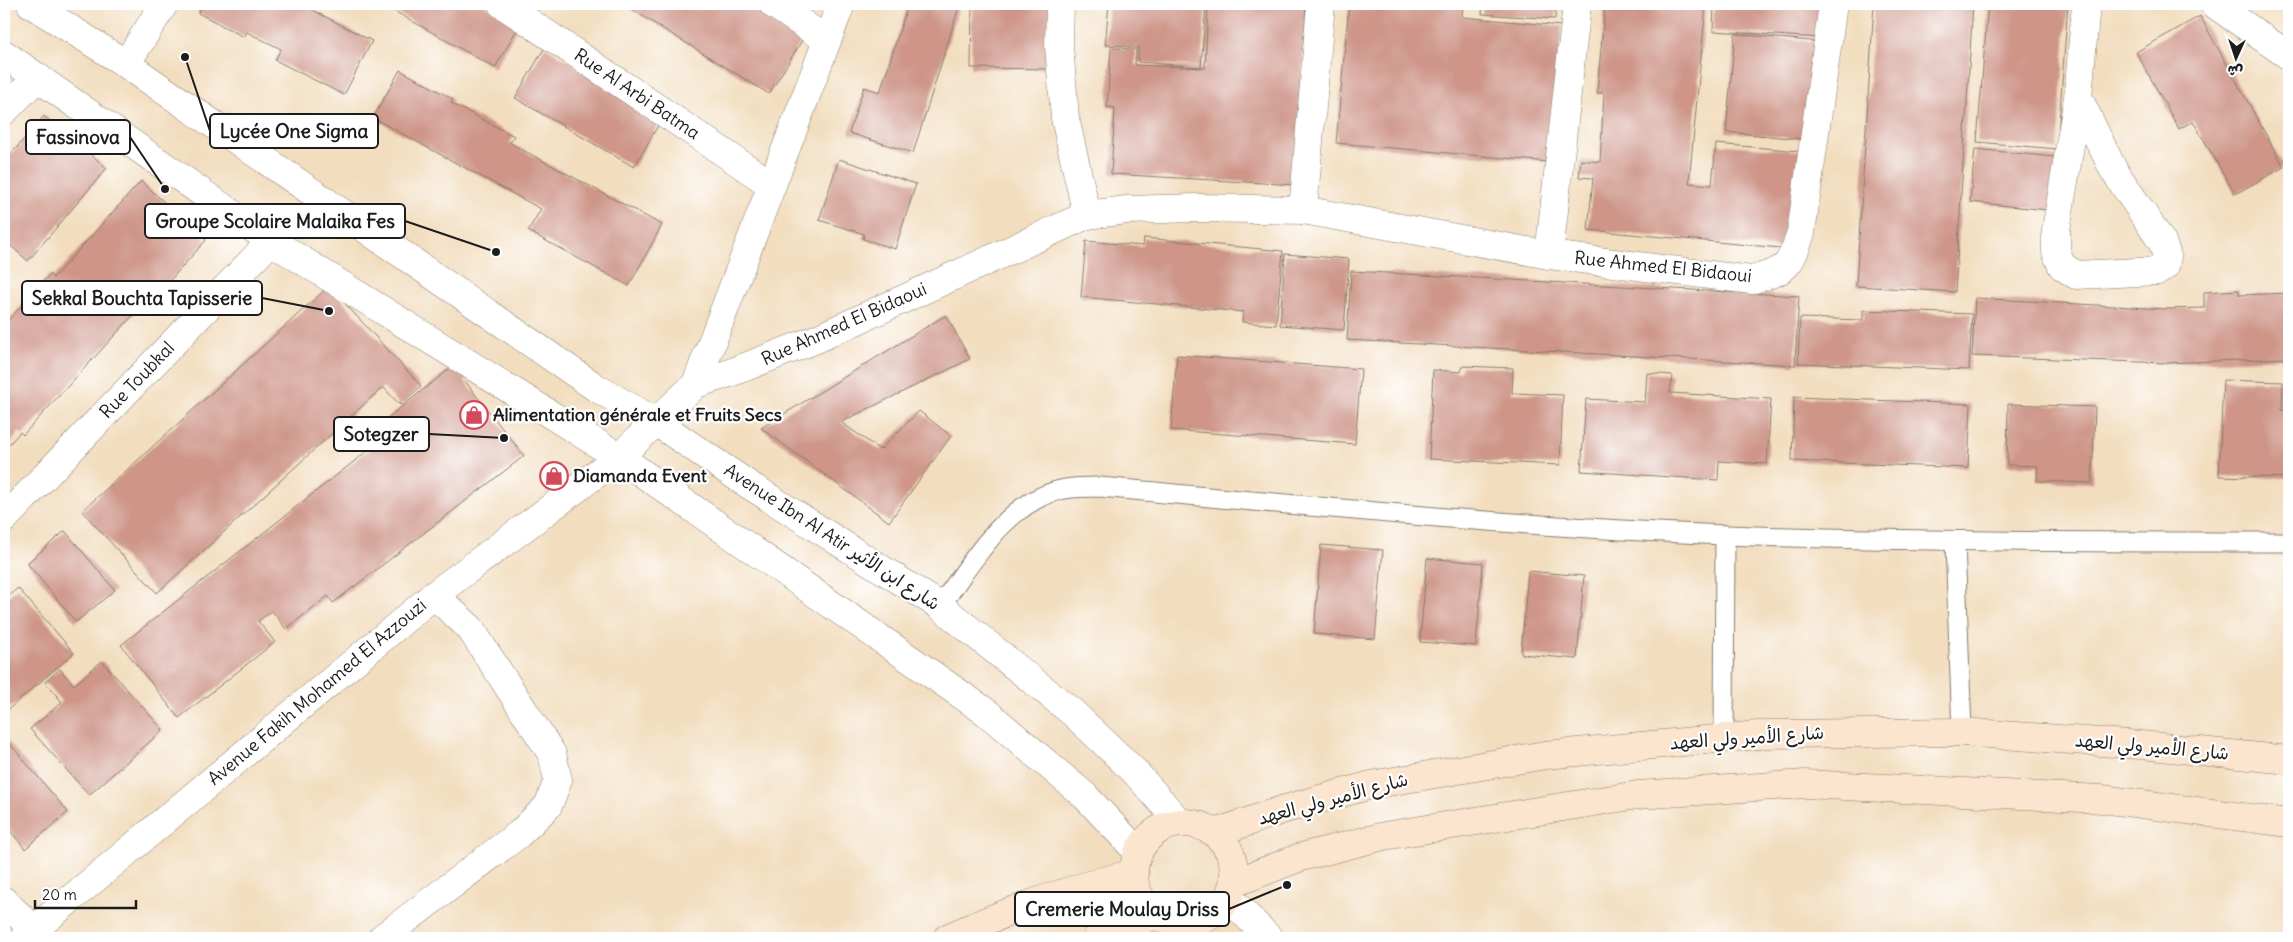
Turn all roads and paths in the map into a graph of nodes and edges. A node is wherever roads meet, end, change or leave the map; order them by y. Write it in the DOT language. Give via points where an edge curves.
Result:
graph roads {
  1 [pos="31,4"];
  2 [pos="164,4"];
  3 [pos="502,4"];
  4 [pos="774,4"];
  5 [pos="841,4"];
  6 [pos="1060,4"];
  7 [pos="1321,4"];
  8 [pos="1577,4"];
  9 [pos="1833,4"];
  10 [pos="2086,4"];
  11 [pos="2214,4"];
  12 [pos="827,40"];
  13 [pos="4,54"];
  14 [pos="2289,56"];
  15 [pos="126,64"];
  16 [pos="38,77"];
  17 [pos="2078,97"];
  18 [pos="4,110"];
  19 [pos="772,185"];
  20 [pos="1303,210"];
  21 [pos="1087,215"];
  22 [pos="271,241"];
  23 [pos="1549,255"];
  24 [pos="696,384"];
  25 [pos="656,422"];
  26 [pos="619,457"];
  27 [pos="4,519"];
  28 [pos="1724,535"];
  29 [pos="1955,542"];
  30 [pos="2289,542"];
  31 [pos="434,595"];
  32 [pos="940,606"];
  33 [pos="1962,732"];
  34 [pos="1724,738"];
  35 [pos="2289,760"];
  36 [pos="1180,823"];
  37 [pos="2289,823"];
  38 [pos="1215,833"];
  39 [pos="1136,863"];
  40 [pos="1231,890"];
  41 [pos="4,901"];
  42 [pos="1172,925"];
  43 [pos="29,936"];
  44 [pos="382,938"];
  45 [pos="948,938"];
  46 [pos="1097,938"];
  47 [pos="1269,938"];
  1 -- 15 [label="street, Avenue Ibn Al Atir شارع ابن الأثير"];
  2 -- 15 [label="street"];
  3 -- 19 [label="street, Rue Al Arbi Batma"];
  4 -- 12 [label="street"];
  5 -- 12 [label="street"];
  6 -- 21 [label="street" via="1065,118"];
  7 -- 20 [label="street"];
  8 -- 23 [label="street"];
  9 -- 23 [label="street, Rue Ahmed El Bidaoui" via="1801,233 1792,261 1775,273 1750,280"];
  10 -- 17 [label="street"];
  11 -- 14 [label="street"];
  12 -- 19 [label="street"];
  13 -- 16 [label="street"];
  15 -- 25 [label="street, Avenue Ibn Al Atir شارع ابن الأثير" via="595,387"];
  16 -- 18 [label="street"];
  16 -- 22 [label="street"];
  17 -- 17 [label="street" via="2056,230 2056,252 2062,266 2076,275 2158,271 2165,266 2167,256 2162,242 2113,169"];
  19 -- 24 [label="street"];
  20 -- 21 [label="street, Rue Ahmed El Bidaoui" via="1186,208"];
  20 -- 23 [label="street, Rue Ahmed El Bidaoui"];
  21 -- 24 [label="street, Rue Ahmed El Bidaoui" via="814,340 730,374"];
  22 -- 26 [label="street"];
  22 -- 27 [label="street, Rue Toubkal"];
  24 -- 25 [label="street, Rue Ahmed El Bidaoui"];
  25 -- 26 [label="street, Rue Ahmed El Bidaoui"];
  25 -- 32 [label="street, Avenue Ibn Al Atir شارع ابن الأثير"];
  26 -- 31 [label="street, Avenue Fakih Mohamed El Azzouzi"];
  26 -- 39 [label="street" via="986,712 1085,796"];
  28 -- 29 [label="lane"];
  28 -- 32 [label="lane" via="1464,521 1100,487 1065,489 1032,501 1000,526"];
  28 -- 34 [label="lane"];
  29 -- 30 [label="lane"];
  29 -- 33 [label="lane"];
  31 -- 43 [label="street, Avenue Fakih Mohamed El Azzouzi"];
  31 -- 44 [label="street" via="470,628 552,754 558,780 548,806 519,834"];
  32 -- 36 [label="street, Avenue Ibn Al Atir شارع ابن الأثير" via="1073,714 1135,772"];
  33 -- 34 [label="main road, شارع الأمير ولي العهد" via="1769,734"];
  33 -- 35 [label="main road, شارع الأمير ولي العهد"];
  34 -- 38 [label="main road, شارع الأمير ولي العهد" via="1545,754 1371,785"];
  36 -- 38 [label="main road" via="1198,825"];
  36 -- 39 [label="main road" via="1157,830 1146,840"];
  37 -- 40 [label="main road" via="2102,800 1805,784 1637,795 1384,836 1302,857"];
  38 -- 40 [label="main road" via="1232,858"];
  39 -- 42 [label="main road" via="1138,894 1148,908"];
  39 -- 45 [label="main road" via="1093,883 982,922"];
  40 -- 42 [label="main road" via="1217,911 1202,920"];
  40 -- 47 [label="street"];
  41 -- 43 [label="street"];
  42 -- 46 [label="main road"];
}
